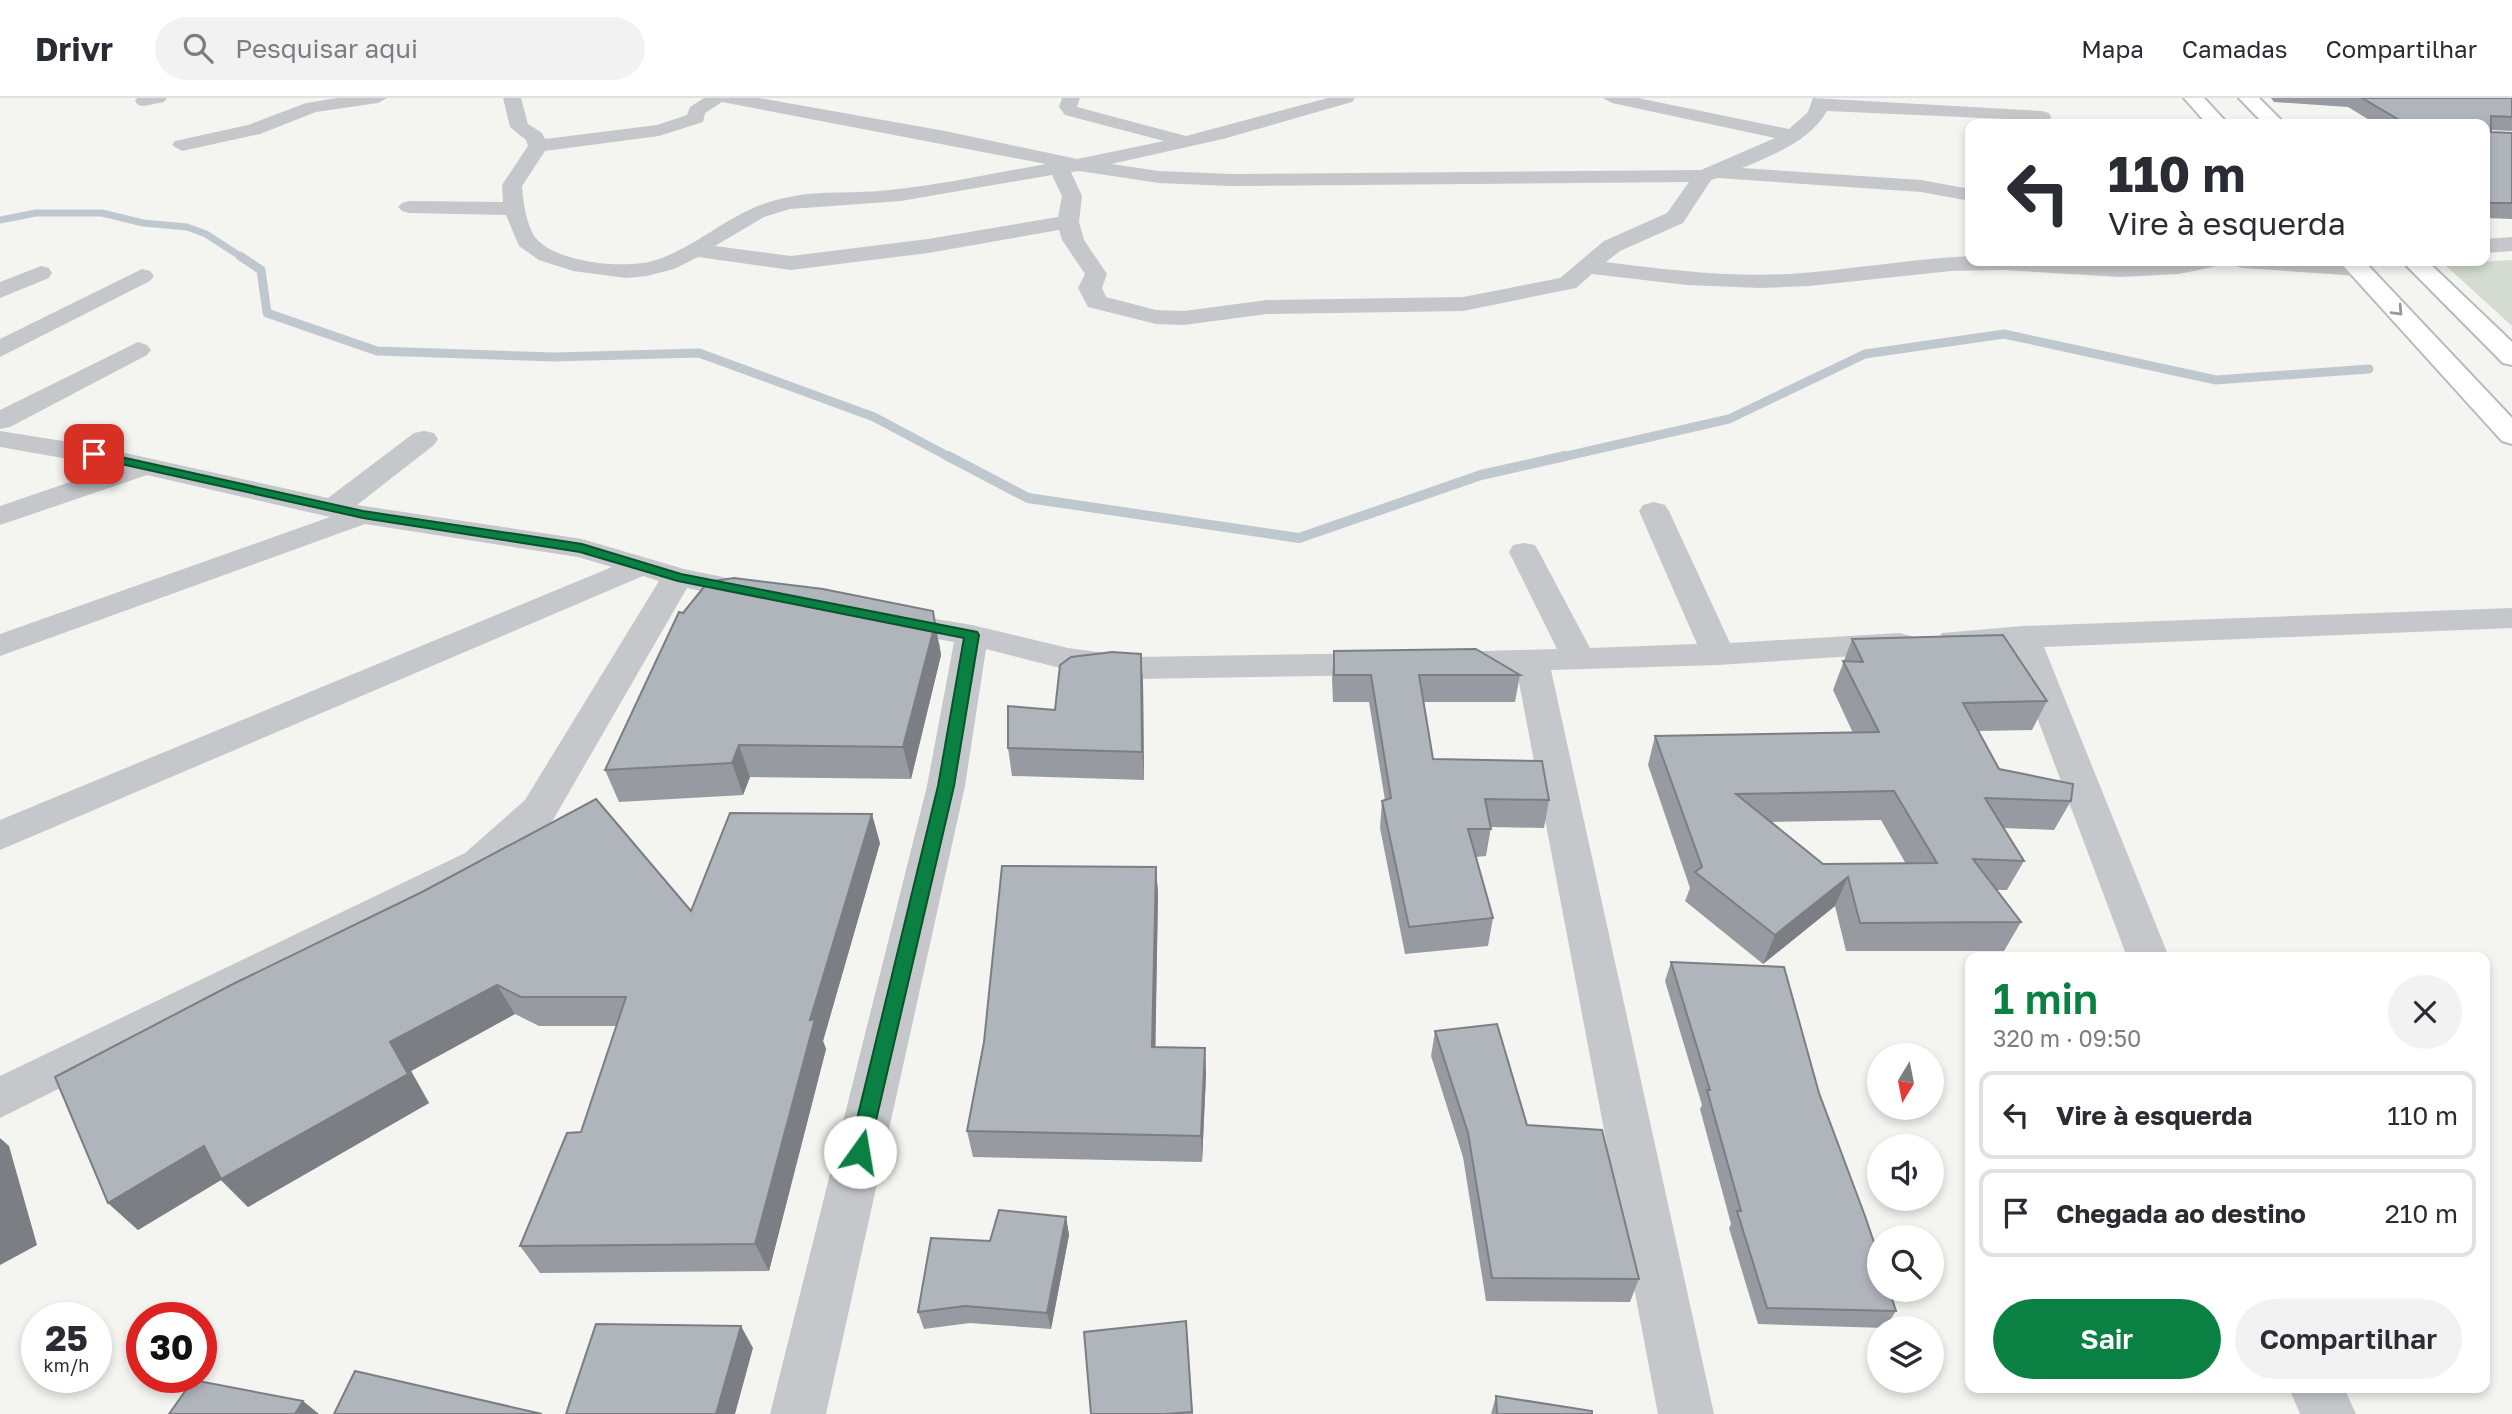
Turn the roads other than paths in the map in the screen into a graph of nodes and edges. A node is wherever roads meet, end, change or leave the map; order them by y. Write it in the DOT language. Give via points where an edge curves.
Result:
graph roads {
  1 [pos="378,98"];
  2 [pos="512,98"];
  3 [pos="716,98"];
  4 [pos="729,98"];
  5 [pos="821,98"];
  6 [pos="1071,98"];
  7 [pos="1346,98"];
  8 [pos="1612,98"];
  9 [pos="2023,98"];
  10 [pos="2193,98"];
  11 [pos="2248,98"];
  12 [pos="1821,101"];
  13 [pos="789,109"];
  14 [pos="2024,119"];
  15 [pos="2044,119"];
  16 [pos="2213,119"];
  17 [pos="2270,119"];
  18 [pos="1790,135"];
  19 [pos="1188,141"];
  20 [pos="182,145"];
  21 [pos="538,146"];
  22 [pos="1069,167"];
  23 [pos="1709,174"];
  24 [pos="1965,194"];
  25 [pos="409,207"];
  26 [pos="515,209"];
  27 [pos="1068,222"];
  28 [pos="2512,244"];
  29 [pos="2490,246"];
  30 [pos="692,249"];
  31 [pos="1965,263"];
  32 [pos="2053,266"];
  33 [pos="2178,266"];
  34 [pos="2356,266"];
  35 [pos="2419,266"];
  36 [pos="1590,267"];
  37 [pos="41,273"];
  38 [pos="142,276"];
  39 [pos="0,291"];
  40 [pos="0,349"];
  41 [pos="138,351"];
  42 [pos="2512,357"];
  43 [pos="2,435"];
  44 [pos="2512,435"];
  45 [pos="424,439"];
  46 [pos="141,467"];
  47 [pos="348,511"];
  48 [pos="1654,511"];
  49 [pos="0,516"];
  50 [pos="1524,552"];
  51 [pos="641,566"];
  52 [pos="678,577"];
  53 [pos="783,599"];
  54 [pos="862,615"];
  55 [pos="2510,617"];
  56 [pos="972,635"];
  57 [pos="2023,636"];
  58 [pos="0,646"];
  59 [pos="1718,654"];
  60 [pos="1579,659"];
  61 [pos="1532,662"];
  62 [pos="0,836"];
  63 [pos="2146,952"];
  64 [pos="0,1098"];
  65 [pos="2318,1393"];
  66 [pos="798,1414"];
  67 [pos="1686,1414"];
  68 [pos="2328,1414"];
  1 -- 20 [label="street" via="312,107 253,130"];
  2 -- 21 [label="street" via="519,127 535,137"];
  3 -- 21 [label="street" via="696,111 696,118 659,130"];
  4 -- 13 [label="street"];
  5 -- 13 [label="street"];
  6 -- 19 [label="street" via="1071,111"];
  7 -- 19 [label="street"];
  8 -- 18 [label="street"];
  9 -- 15 [label="street"];
  10 -- 16 [label="main road"];
  11 -- 17 [label="main road"];
  12 -- 14 [label="street"];
  12 -- 18 [label="street" via="1816,115"];
  13 -- 22 [label="street" via="945,137"];
  18 -- 23 [label="street"];
  19 -- 22 [label="street"];
  21 -- 26 [label="street" via="512,185"];
  22 -- 23 [label="street" via="1231,180"];
  22 -- 27 [label="street" via="1072,196"];
  22 -- 30 [label="street" via="902,195 788,203 770,207"];
  23 -- 24 [label="street" via="1922,186"];
  23 -- 36 [label="street" via="1675,218 1612,246"];
  25 -- 26 [label="street"];
  26 -- 30 [label="street" via="527,241 555,260 576,266 649,270"];
  27 -- 30 [label="street" via="928,246 791,262"];
  27 -- 36 [label="street" via="1073,240 1096,274 1090,288 1096,302 1156,317 1184,318 1267,307 1463,304 1568,283"];
  28 -- 29 [label="street"];
  31 -- 36 [label="street" via="1776,281 1685,279"];
  32 -- 33 [label="street" via="2126,271"];
  34 -- 44 [label="main road, one-way"];
  35 -- 42 [label="main road"];
  37 -- 39 [label="street"];
  38 -- 40 [label="street"];
  41 -- 43 [label="street"];
  43 -- 46 [label="street"];
  45 -- 47 [label="street"];
  46 -- 47 [label="street"];
  46 -- 49 [label="street"];
  47 -- 51 [label="street" via="582,548"];
  47 -- 58 [label="street"];
  48 -- 59 [label="street"];
  50 -- 60 [label="street"];
  51 -- 52 [label="street"];
  51 -- 62 [label="street"];
  52 -- 53 [label="street"];
  52 -- 64 [label="street" via="540,810 479,863"];
  54 -- 56 [label="street"];
  55 -- 57 [label="street"];
  56 -- 61 [label="street" via="1068,659 1137,668"];
  56 -- 66 [label="street" via="946,786"];
  57 -- 59 [label="street"];
  57 -- 63 [label="street"];
  59 -- 60 [label="street"];
  60 -- 61 [label="street"];
  61 -- 67 [label="street"];
  65 -- 68 [label="street"];
}
